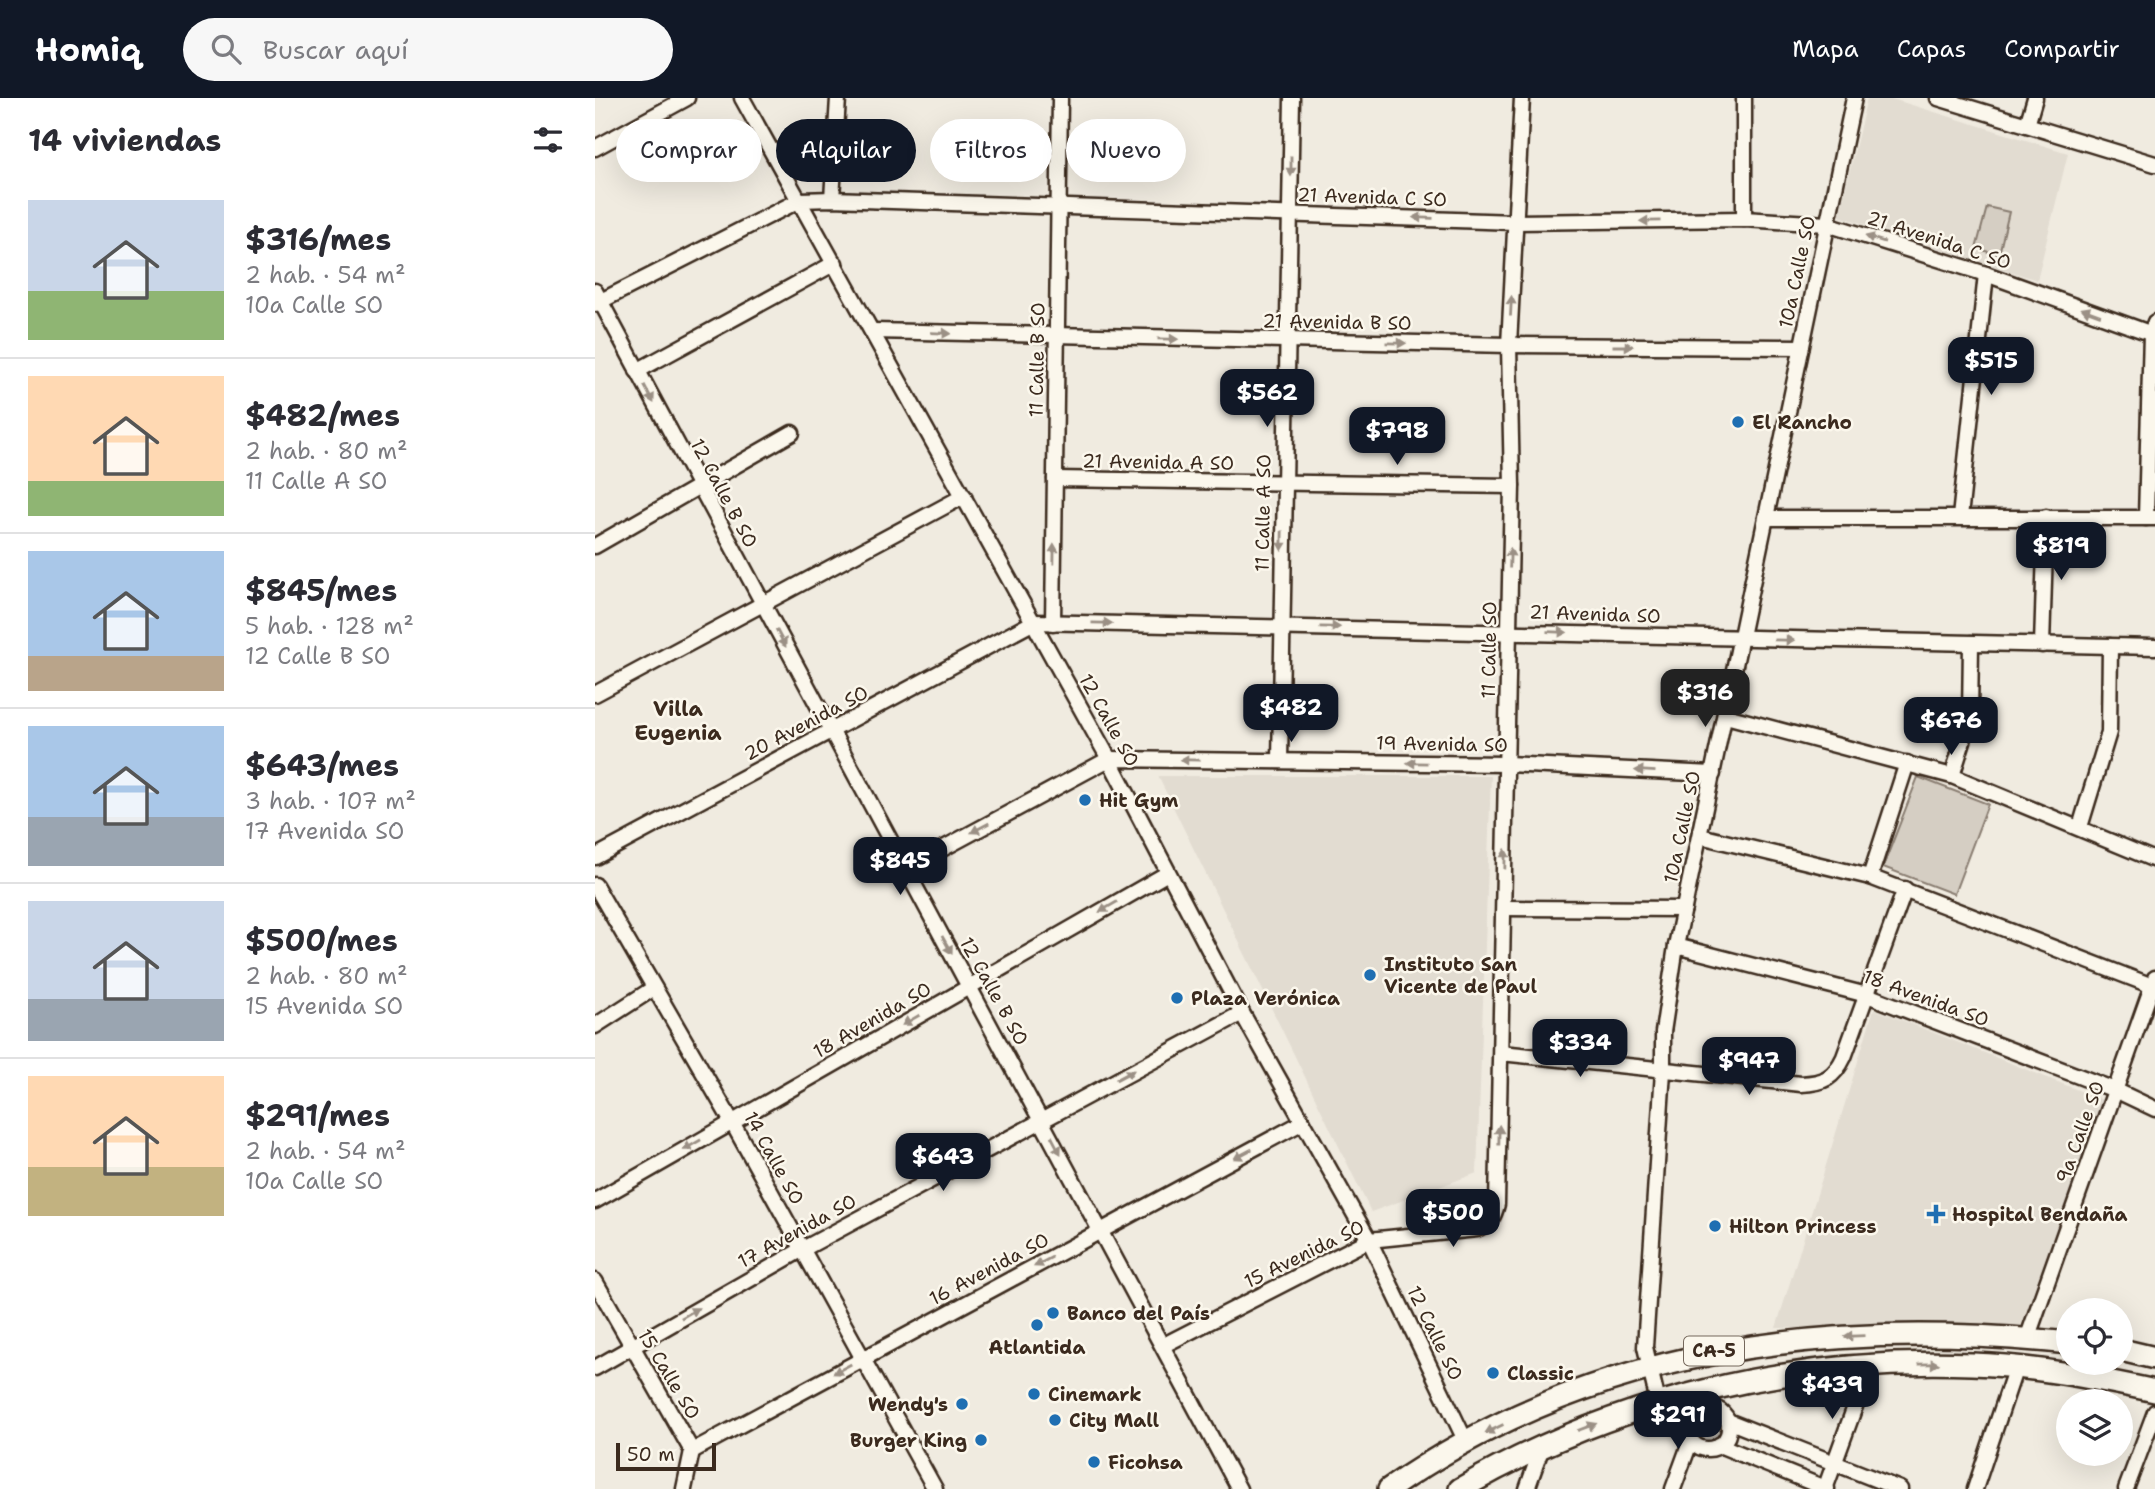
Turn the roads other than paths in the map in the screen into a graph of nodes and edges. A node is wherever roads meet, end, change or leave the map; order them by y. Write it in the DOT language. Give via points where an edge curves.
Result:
graph roads {
  1 [pos="687,98"];
  2 [pos="743,98"];
  3 [pos="838,98"];
  4 [pos="1060,98"];
  5 [pos="1292,98"];
  6 [pos="1522,98"];
  7 [pos="1744,98"];
  8 [pos="1854,98"];
  9 [pos="1938,98"];
  10 [pos="2035,98"];
  11 [pos="2028,125"];
  12 [pos="595,148"];
  13 [pos="2155,164"];
  14 [pos="832,199"];
  15 [pos="800,200"];
  16 [pos="1059,208"];
  17 [pos="1291,213"];
  18 [pos="1744,219"];
  19 [pos="1515,222"];
  20 [pos="1827,224"];
  21 [pos="835,263"];
  22 [pos="1986,274"];
  23 [pos="597,299"];
  24 [pos="2154,330"];
  25 [pos="873,331"];
  26 [pos="1057,337"];
  27 [pos="1288,341"];
  28 [pos="1509,345"];
  29 [pos="1801,347"];
  30 [pos="637,371"];
  31 [pos="792,433"];
  32 [pos="1055,479"];
  33 [pos="1283,484"];
  34 [pos="1512,485"];
  35 [pos="698,487"];
  36 [pos="964,496"];
  37 [pos="1960,517"];
  38 [pos="2046,517"];
  39 [pos="1766,518"];
  40 [pos="2150,518"];
  41 [pos="595,546"];
  42 [pos="762,603"];
  43 [pos="1034,622"];
  44 [pos="1053,622"];
  45 [pos="1281,626"];
  46 [pos="1507,630"];
  47 [pos="1742,639"];
  48 [pos="1971,643"];
  49 [pos="2042,645"];
  50 [pos="2110,646"];
  51 [pos="2155,647"];
  52 [pos="595,694"];
  53 [pos="1725,716"];
  54 [pos="831,731"];
  55 [pos="1109,758"];
  56 [pos="1280,761"];
  57 [pos="1907,762"];
  58 [pos="1507,764"];
  59 [pos="1713,774"];
  60 [pos="1952,776"];
  61 [pos="2080,827"];
  62 [pos="1700,836"];
  63 [pos="595,857"];
  64 [pos="2155,860"];
  65 [pos="905,869"];
  66 [pos="1167,873"];
  67 [pos="1870,877"];
  68 [pos="595,885"];
  69 [pos="1905,889"];
  70 [pos="1504,908"];
  71 [pos="1684,909"];
  72 [pos="1676,946"];
  73 [pos="2154,984"];
  74 [pos="970,986"];
  75 [pos="654,988"];
  76 [pos="1867,995"];
  77 [pos="1242,1013"];
  78 [pos="595,1026"];
  79 [pos="1501,1054"];
  80 [pos="1663,1071"];
  81 [pos="2115,1090"];
  82 [pos="2155,1109"];
  83 [pos="1042,1119"];
  84 [pos="732,1122"];
  85 [pos="1303,1122"];
  86 [pos="595,1201"];
  87 [pos="1497,1203"];
  88 [pos="1102,1231"];
  89 [pos="1369,1240"];
  90 [pos="803,1249"];
  91 [pos="595,1282"];
  92 [pos="2027,1339"];
  93 [pos="2056,1342"];
  94 [pos="1164,1345"];
  95 [pos="630,1347"];
  96 [pos="2133,1353"];
  97 [pos="864,1357"];
  98 [pos="2155,1358"];
  99 [pos="1971,1364"];
  100 [pos="1870,1365"];
  101 [pos="595,1367"];
  102 [pos="2016,1367"];
  103 [pos="1648,1369"];
  104 [pos="2155,1391"];
  105 [pos="1704,1398"];
  106 [pos="1658,1402"];
  107 [pos="2155,1412"];
  108 [pos="1728,1421"];
  109 [pos="1690,1436"];
  110 [pos="1466,1443"];
  111 [pos="1719,1446"];
  112 [pos="1542,1447"];
  113 [pos="692,1451"];
  114 [pos="1835,1463"];
  115 [pos="1485,1474"];
  116 [pos="684,1489"];
  117 [pos="935,1489"];
  118 [pos="1238,1489"];
  119 [pos="1388,1489"];
  120 [pos="1441,1489"];
  121 [pos="1460,1489"];
  122 [pos="1527,1489"];
  123 [pos="1673,1489"];
  124 [pos="1826,1489"];
  125 [pos="1900,1489"];
  126 [pos="1975,1489"];
  127 [pos="2126,1489"];
  1 -- 12 [label="street"];
  2 -- 15 [label="street, 12 Calle SO"];
  3 -- 14 [label="street"];
  4 -- 16 [label="street, 11 Calle B SO"];
  5 -- 17 [label="street, 11 Calle A SO, one-way"];
  6 -- 19 [label="street, 11 Calle SO"];
  7 -- 18 [label="street"];
  8 -- 20 [label="street, 10a Calle SO"];
  9 -- 11 [label="street"];
  10 -- 11 [label="street"];
  11 -- 13 [label="street"];
  14 -- 15 [label="street, 21 Avenida C SO"];
  14 -- 16 [label="street, 21 Avenida C SO"];
  15 -- 21 [label="street, 12 Calle SO"];
  15 -- 23 [label="street, 21 Avenida C SO"];
  16 -- 17 [label="street, 21 Avenida C SO"];
  16 -- 26 [label="street, 11 Calle B SO"];
  19 -- 17 [label="street, 21 Avenida C SO, one-way"];
  17 -- 27 [label="street, 11 Calle A SO"];
  18 -- 19 [label="street, 21 Avenida C SO, one-way"];
  18 -- 20 [label="street, 21 Avenida C SO"];
  28 -- 19 [label="street, 11 Calle SO, one-way"];
  22 -- 20 [label="street, 21 Avenida C SO, one-way"];
  20 -- 29 [label="street, 10a Calle SO"];
  21 -- 25 [label="street, 12 Calle SO"];
  21 -- 30 [label="street"];
  24 -- 22 [label="street, 21 Avenida C SO, one-way"];
  22 -- 37 [label="street"];
  23 -- 30 [label="street, 12 Calle B SO"];
  24 -- 40 [label="street"];
  25 -- 26 [label="street, 21 Avenida B SO, one-way"];
  25 -- 36 [label="street, 12 Calle SO"];
  26 -- 27 [label="street, 21 Avenida B SO, one-way"];
  26 -- 32 [label="street, 11 Calle B SO"];
  27 -- 28 [label="street, 21 Avenida B SO, one-way"];
  27 -- 33 [label="street, 11 Calle A SO"];
  28 -- 29 [label="street, 21 Avenida B SO, one-way"];
  28 -- 34 [label="street, 11 Calle SO"];
  29 -- 39 [label="street, 10a Calle SO"];
  30 -- 35 [label="street, 12 Calle B SO, one-way"];
  31 -- 35 [label="street"];
  32 -- 33 [label="street, 21 Avenida A SO"];
  44 -- 32 [label="street, 11 Calle B SO, one-way"];
  33 -- 34 [label="street, 21 Avenida A SO"];
  33 -- 45 [label="street, 11 Calle A SO, one-way"];
  46 -- 34 [label="street, 11 Calle SO, one-way"];
  35 -- 41 [label="street"];
  35 -- 42 [label="street, 12 Calle B SO"];
  36 -- 42 [label="street"];
  36 -- 43 [label="street, 12 Calle SO"];
  37 -- 38 [label="street"];
  37 -- 39 [label="street"];
  38 -- 40 [label="street"];
  38 -- 49 [label="street"];
  39 -- 47 [label="street, 10a Calle SO"];
  42 -- 52 [label="street"];
  42 -- 54 [label="street, 12 Calle B SO, one-way"];
  43 -- 44 [label="street, 21 Avenida SO"];
  43 -- 54 [label="street, 20 Avenida SO"];
  43 -- 55 [label="street, 12 Calle SO"];
  44 -- 45 [label="street, 21 Avenida SO, one-way"];
  45 -- 46 [label="street, 21 Avenida SO, one-way"];
  45 -- 56 [label="street, 11 Calle A SO"];
  46 -- 47 [label="street, 21 Avenida SO, one-way"];
  46 -- 58 [label="street, 11 Calle SO"];
  47 -- 48 [label="street, 21 Avenida SO, one-way"];
  47 -- 53 [label="street, 10a Calle SO"];
  48 -- 49 [label="street, 21 Avenida SO"];
  48 -- 60 [label="street" via="1970,719"];
  49 -- 50 [label="street, 21 Avenida SO"];
  50 -- 51 [label="street, 21 Avenida SO"];
  50 -- 61 [label="street" via="2109,732"];
  53 -- 57 [label="street"];
  53 -- 59 [label="street, 10a Calle SO"];
  54 -- 63 [label="street, 20 Avenida SO"];
  54 -- 65 [label="street, 12 Calle B SO"];
  56 -- 55 [label="street, 19 Avenida SO, one-way"];
  55 -- 65 [label="street, 19 Avenida SO, one-way"];
  55 -- 66 [label="street, 12 Calle SO"];
  58 -- 56 [label="street, 19 Avenida SO, one-way"];
  57 -- 60 [label="street"];
  57 -- 67 [label="street"];
  59 -- 58 [label="street, 19 Avenida SO, one-way"];
  70 -- 58 [label="street, 11 Calle SO, one-way"];
  59 -- 62 [label="street, 10a Calle SO"];
  60 -- 61 [label="street"];
  61 -- 64 [label="street"];
  62 -- 67 [label="street"];
  62 -- 71 [label="street, 10a Calle SO"];
  65 -- 74 [label="street, 12 Calle B SO, one-way"];
  66 -- 74 [label="street, 18 Avenida SO, one-way"];
  66 -- 77 [label="street, 12 Calle SO"];
  67 -- 69 [label="street"];
  68 -- 75 [label="street, 14 Calle SO"];
  69 -- 73 [label="street"];
  69 -- 76 [label="street"];
  70 -- 71 [label="street"];
  70 -- 79 [label="street, 11 Calle SO"];
  71 -- 72 [label="street, 10a Calle SO"];
  72 -- 76 [label="street, 18 Avenida SO"];
  72 -- 80 [label="street, 10a Calle SO" via="1663,1032"];
  73 -- 81 [label="street, 9a Calle SO"];
  74 -- 83 [label="street, 12 Calle B SO"];
  74 -- 84 [label="street, 18 Avenida SO, one-way"];
  75 -- 78 [label="street"];
  75 -- 84 [label="street, 14 Calle SO"];
  76 -- 80 [label="street" via="1844,1057 1829,1078 1819,1083"];
  76 -- 81 [label="street, 18 Avenida SO"];
  83 -- 77 [label="street, 17 Avenida SO, one-way"];
  77 -- 85 [label="street, 12 Calle SO"];
  79 -- 80 [label="street"];
  87 -- 79 [label="street, 11 Calle SO, one-way"];
  80 -- 103 [label="street, 10a Calle SO" via="1645,1348"];
  81 -- 82 [label="street, 18 Avenida SO"];
  81 -- 92 [label="street, 9a Calle SO"];
  83 -- 88 [label="street, 12 Calle B SO, one-way"];
  83 -- 90 [label="street, 17 Avenida SO"];
  84 -- 86 [label="street, 18 Avenida SO, one-way"];
  84 -- 90 [label="street, 14 Calle SO"];
  85 -- 88 [label="street, 16 Avenida SO, one-way"];
  85 -- 89 [label="street, 12 Calle SO"];
  87 -- 89 [label="street, 15 Avenida SO" via="1494,1216 1477,1229"];
  88 -- 94 [label="street, 12 Calle B SO"];
  88 -- 97 [label="street, 16 Avenida SO, one-way"];
  89 -- 94 [label="street, 15 Avenida SO"];
  89 -- 110 [label="street, 12 Calle SO"];
  95 -- 90 [label="street, 17 Avenida SO, one-way"];
  90 -- 97 [label="street, 14 Calle SO"];
  91 -- 95 [label="street, 15 Calle SO"];
  92 -- 93 [label="highway, CA-5"];
  92 -- 99 [label="highway" via="2012,1356 1988,1356"];
  92 -- 103 [label="highway, CA-5, one-way" via="1948,1333 1837,1337 1713,1352"];
  94 -- 118 [label="street, 12 Calle B SO"];
  95 -- 101 [label="street, 17 Avenida SO"];
  95 -- 113 [label="street, 15 Calle SO"];
  96 -- 98 [label="highway"];
  97 -- 113 [label="street, 16 Avenida SO, one-way"];
  97 -- 117 [label="street, 14 Calle SO"];
  100 -- 99 [label="highway, CA-5, one-way"];
  99 -- 102 [label="highway, CA-5"];
  100 -- 105 [label="highway, CA-5" via="1808,1371"];
  100 -- 114 [label="street"];
  102 -- 104 [label="highway, CA-5"];
  102 -- 126 [label="street"];
  103 -- 106 [label="street, 10a Calle SO"];
  103 -- 110 [label="highway, CA-5, one-way" via="1535,1409"];
  105 -- 106 [label="highway, CA-5"];
  105 -- 108 [label="street"];
  105 -- 109 [label="street" via="1687,1426"];
  106 -- 109 [label="street, 10a Calle SO" via="1671,1424"];
  112 -- 106 [label="highway, CA-5, one-way"];
  107 -- 127 [label="street"];
  108 -- 111 [label="street" via="1728,1435"];
  108 -- 114 [label="street"];
  109 -- 111 [label="street" via="1701,1447"];
  109 -- 123 [label="street"];
  110 -- 119 [label="highway, CA-5"];
  111 -- 124 [label="street"];
  112 -- 115 [label="highway, CA-5"];
  112 -- 122 [label="street"];
  113 -- 116 [label="street, 15 Calle SO"];
  114 -- 124 [label="street"];
  114 -- 125 [label="street"];
  115 -- 120 [label="highway"];
  115 -- 121 [label="highway, CA-5"];
}
